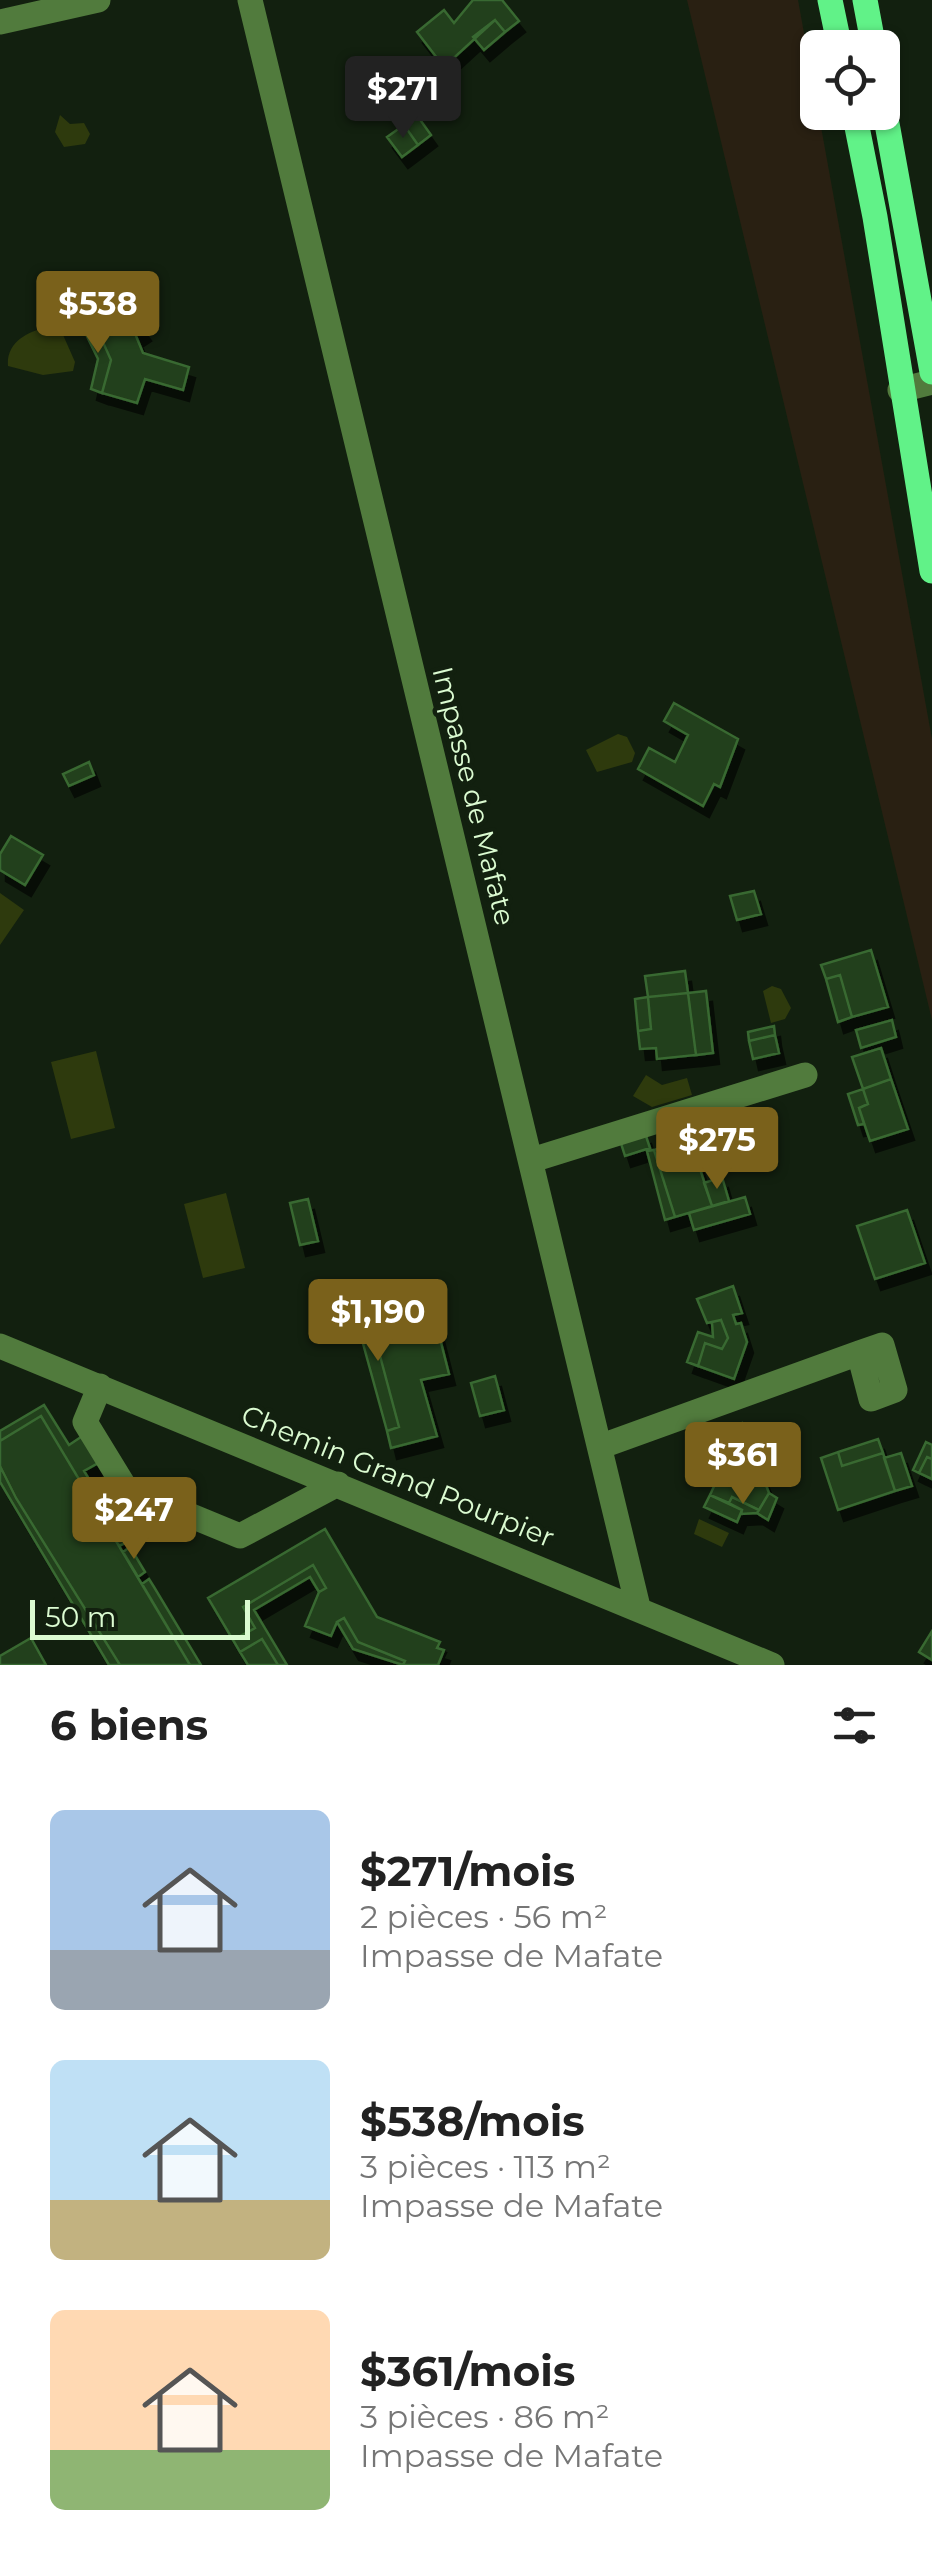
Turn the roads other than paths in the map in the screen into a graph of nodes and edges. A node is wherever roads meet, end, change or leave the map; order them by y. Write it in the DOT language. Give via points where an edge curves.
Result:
graph roads {
  1 [pos="98,0"];
  2 [pos="250,0"];
  3 [pos="830,0"];
  4 [pos="865,0"];
  5 [pos="0,22"];
  6 [pos="836,30"];
  7 [pos="871,30"];
  8 [pos="858,130"];
  9 [pos="888,130"];
  10 [pos="932,372"];
  11 [pos="932,382"];
  12 [pos="900,390"];
  13 [pos="932,571"];
  14 [pos="805,1076"];
  15 [pos="532,1160"];
  16 [pos="0,1346"];
  17 [pos="858,1353"];
  18 [pos="100,1386"];
  19 [pos="602,1446"];
  20 [pos="338,1484"];
  21 [pos="638,1606"];
  22 [pos="743,1659"];
  23 [pos="772,1665"];
  1 -- 5 [label="street"];
  2 -- 15 [label="street, Impasse de Mafate"];
  3 -- 6 [label="main road"];
  4 -- 7 [label="main road"];
  8 -- 12 [label="main road"];
  9 -- 10 [label="main road"];
  11 -- 12 [label="street"];
  12 -- 13 [label="main road"];
  14 -- 15 [label="street"];
  15 -- 19 [label="street, Impasse de Mafate"];
  16 -- 18 [label="street, Chemin Grand Pourpier"];
  17 -- 19 [label="street"];
  18 -- 20 [label="street, Chemin Grand Pourpier"];
  18 -- 20 [label="street" via="86,1422 126,1489 222,1529 240,1536"];
  19 -- 21 [label="street, Impasse de Mafate"];
  20 -- 21 [label="street, Chemin Grand Pourpier"];
  21 -- 22 [label="street, Chemin Grand Pourpier"];
  22 -- 23 [label="street, Chemin Grand Pourpier"];
}
